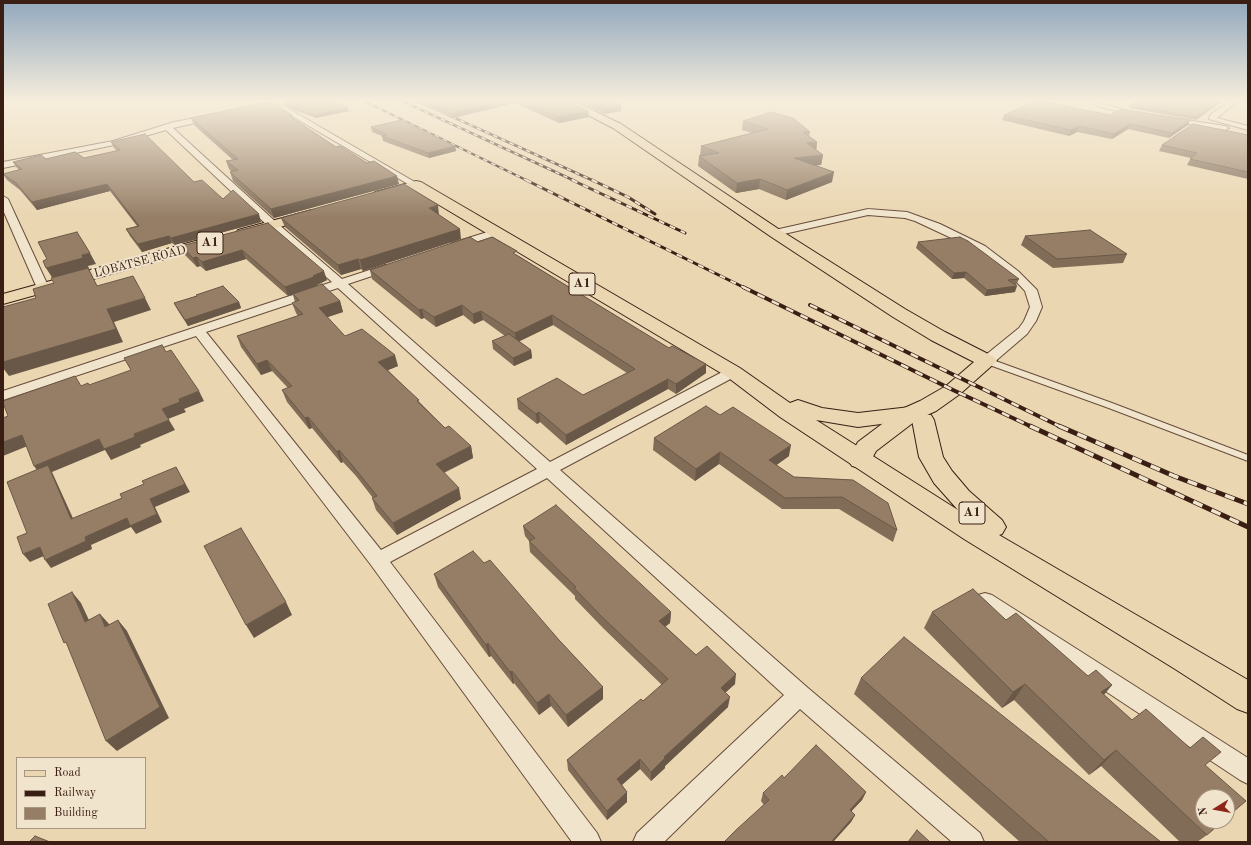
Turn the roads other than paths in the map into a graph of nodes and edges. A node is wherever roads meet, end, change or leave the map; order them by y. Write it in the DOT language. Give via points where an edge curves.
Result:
graph roads {
  1 [pos="126,139"];
  2 [pos="181,139"];
  3 [pos="338,139"];
  4 [pos="637,139"];
  5 [pos="3,166"];
  6 [pos="416,185"];
  7 [pos="3,199"];
  8 [pos="363,200"];
  9 [pos="326,210"];
  10 [pos="274,225"];
  11 [pos="494,233"];
  12 [pos="774,233"];
  13 [pos="443,250"];
  14 [pos="399,264"];
  15 [pos="340,283"];
  16 [pos="43,288"];
  17 [pos="3,299"];
  18 [pos="198,330"];
  19 [pos="987,361"];
  20 [pos="741,377"];
  21 [pos="3,396"];
  22 [pos="798,407"];
  23 [pos="921,413"];
  24 [pos="869,454"];
  25 [pos="1248,458"];
  26 [pos="549,469"];
  27 [pos="993,527"];
  28 [pos="378,560"];
  29 [pos="985,601"];
  30 [pos="1186,659"];
  31 [pos="800,695"];
  32 [pos="1248,698"];
  33 [pos="1248,772"];
  34 [pos="588,842"];
  35 [pos="646,842"];
  36 [pos="971,842"];
  1 -- 5 [label="street"];
  2 -- 10 [label="street"];
  3 -- 6 [label="street"];
  4 -- 12 [label="main road"];
  6 -- 8 [label="main road"];
  6 -- 11 [label="main road, A1"];
  7 -- 16 [label="street"];
  9 -- 10 [label="main road, LOBATSE ROAD / A1"];
  10 -- 15 [label="street"];
  10 -- 16 [label="main road, LOBATSE ROAD / A1"];
  11 -- 13 [label="street"];
  11 -- 20 [label="main road, A1"];
  12 -- 19 [label="main road" via="899,313"];
  12 -- 19 [label="street" via="868,212 880,212 907,215 981,248 1014,273 1031,290 1036,307 1023,331"];
  14 -- 15 [label="street"];
  15 -- 18 [label="street"];
  15 -- 26 [label="street"];
  16 -- 17 [label="main road, LOBATSE ROAD / A1"];
  18 -- 21 [label="street"];
  18 -- 28 [label="street"];
  19 -- 23 [label="main road"];
  19 -- 25 [label="lane"];
  20 -- 22 [label="main road, A1"];
  20 -- 24 [label="main road, A1" via="788,412"];
  20 -- 26 [label="street"];
  22 -- 23 [label="main road" via="819,414 858,420"];
  22 -- 24 [label="main road, A1"];
  23 -- 24 [label="main road"];
  23 -- 27 [label="main road" via="931,457 943,477 960,497"];
  24 -- 27 [label="main road, A1"];
  24 -- 30 [label="main road, A1" via="973,532"];
  26 -- 28 [label="street"];
  26 -- 31 [label="street"];
  27 -- 30 [label="main road, A1"];
  28 -- 34 [label="street"];
  29 -- 33 [label="street"];
  30 -- 32 [label="main road, A1"];
  31 -- 35 [label="street"];
  31 -- 36 [label="street"];
}
